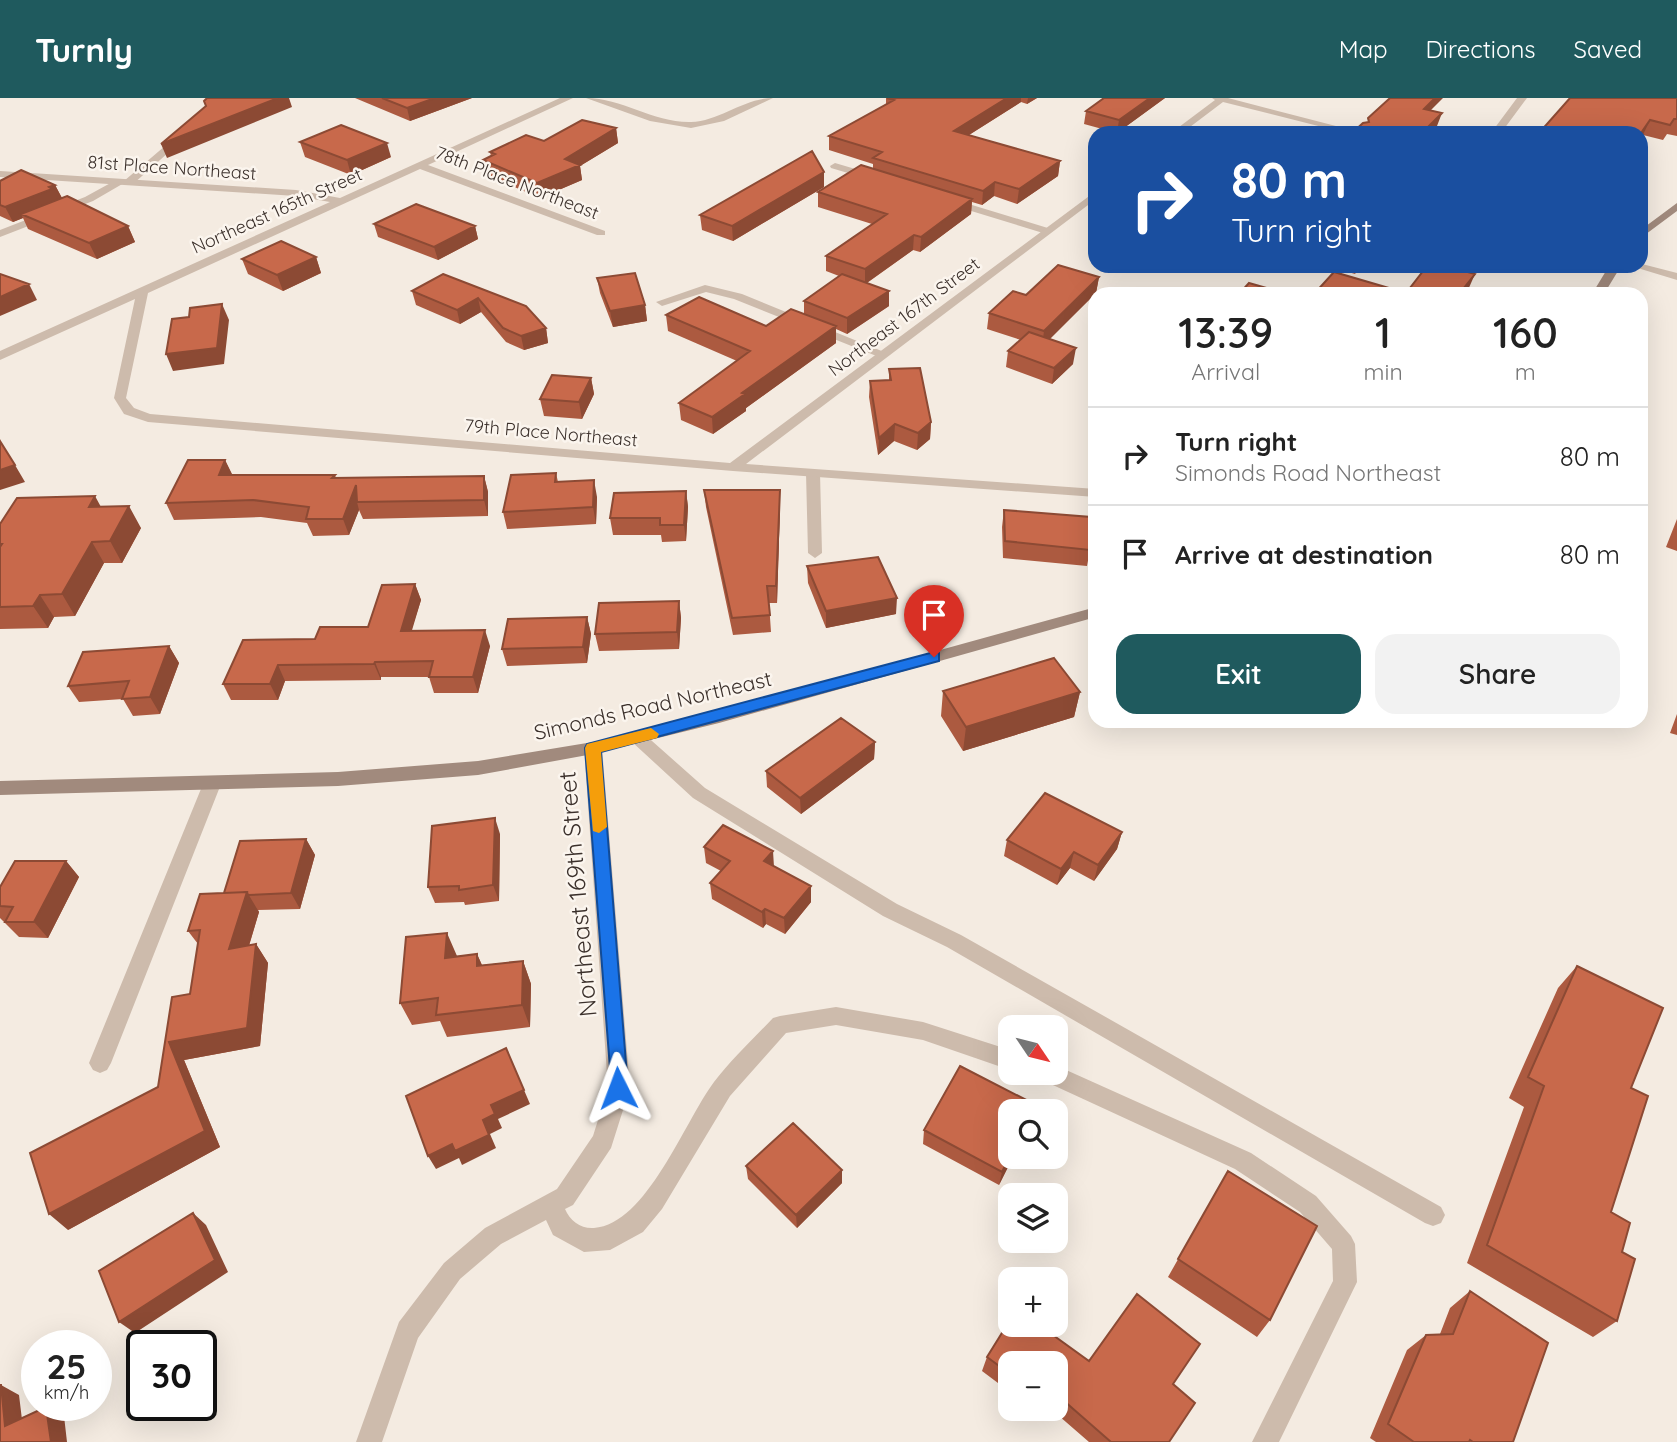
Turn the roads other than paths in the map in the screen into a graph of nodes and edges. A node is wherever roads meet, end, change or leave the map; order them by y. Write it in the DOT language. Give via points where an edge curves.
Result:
graph roads {
  1 [pos="568,98"];
  2 [pos="591,98"];
  3 [pos="768,98"];
  4 [pos="1522,98"];
  5 [pos="1219,99"];
  6 [pos="195,125"];
  7 [pos="1186,126"];
  8 [pos="1329,126"];
  9 [pos="1501,126"];
  10 [pos="421,166"];
  11 [pos="835,166"];
  12 [pos="0,174"];
  13 [pos="125,182"];
  14 [pos="888,182"];
  15 [pos="941,198"];
  16 [pos="1088,200"];
  17 [pos="341,201"];
  18 [pos="1677,205"];
  19 [pos="1648,229"];
  20 [pos="1047,231"];
  21 [pos="601,233"];
  22 [pos="0,234"];
  23 [pos="1648,269"];
  24 [pos="1677,277"];
  25 [pos="143,291"];
  26 [pos="662,302"];
  27 [pos="883,354"];
  28 [pos="0,356"];
  29 [pos="733,467"];
  30 [pos="813,473"];
  31 [pos="1088,492"];
  32 [pos="815,553"];
  33 [pos="1088,614"];
  34 [pos="637,737"];
  35 [pos="593,748"];
  36 [pos="212,784"];
  37 [pos="0,788"];
  38 [pos="998,1056"];
  39 [pos="100,1063"];
  40 [pos="1068,1081"];
  41 [pos="551,1205"];
  42 [pos="1433,1215"];
  43 [pos="369,1442"];
  44 [pos="1265,1442"];
  1 -- 10 [label="street, Northeast 165th Street"];
  2 -- 3 [label="street" via="693,125"];
  4 -- 9 [label="street"];
  5 -- 7 [label="street"];
  5 -- 8 [label="street"];
  6 -- 13 [label="street"];
  10 -- 17 [label="street, Northeast 165th Street"];
  10 -- 21 [label="street, 78th Place Northeast"];
  11 -- 14 [label="street"];
  12 -- 13 [label="street, 81st Place Northeast"];
  13 -- 17 [label="street, 81st Place Northeast" via="296,193"];
  13 -- 22 [label="street"];
  15 -- 20 [label="street"];
  16 -- 20 [label="street, Northeast 167th Street"];
  17 -- 25 [label="street, Northeast 165th Street"];
  18 -- 19 [label="main road"];
  20 -- 27 [label="street, Northeast 167th Street"];
  23 -- 24 [label="street"];
  25 -- 28 [label="street, Northeast 165th Street"];
  25 -- 29 [label="street, 79th Place Northeast" via="120,398 129,411 148,418"];
  26 -- 27 [label="street" via="705,288 727,293"];
  27 -- 29 [label="street, Northeast 167th Street"];
  29 -- 30 [label="street, 79th Place Northeast"];
  30 -- 31 [label="street, 79th Place Northeast"];
  30 -- 32 [label="street"];
  33 -- 34 [label="main road, Simonds Road Northeast"];
  34 -- 35 [label="main road, Simonds Road Northeast"];
  34 -- 42 [label="street" via="699,793 891,910 954,941"];
  35 -- 36 [label="main road, Simonds Road Northeast" via="478,768"];
  35 -- 41 [label="street, Northeast 169th Street" via="618,1088 603,1141 565,1197"];
  36 -- 37 [label="main road, Simonds Road Northeast"];
  36 -- 39 [label="street"];
  38 -- 41 [label="street" via="923,1031 836,1016 780,1024 722,1089 654,1201 635,1224 610,1238 583,1240 561,1227"];
  40 -- 44 [label="street" via="1243,1161 1308,1205 1343,1244 1345,1282"];
  41 -- 43 [label="street, Northeast 169th Street" via="493,1237 452,1271 408,1331"];
}
